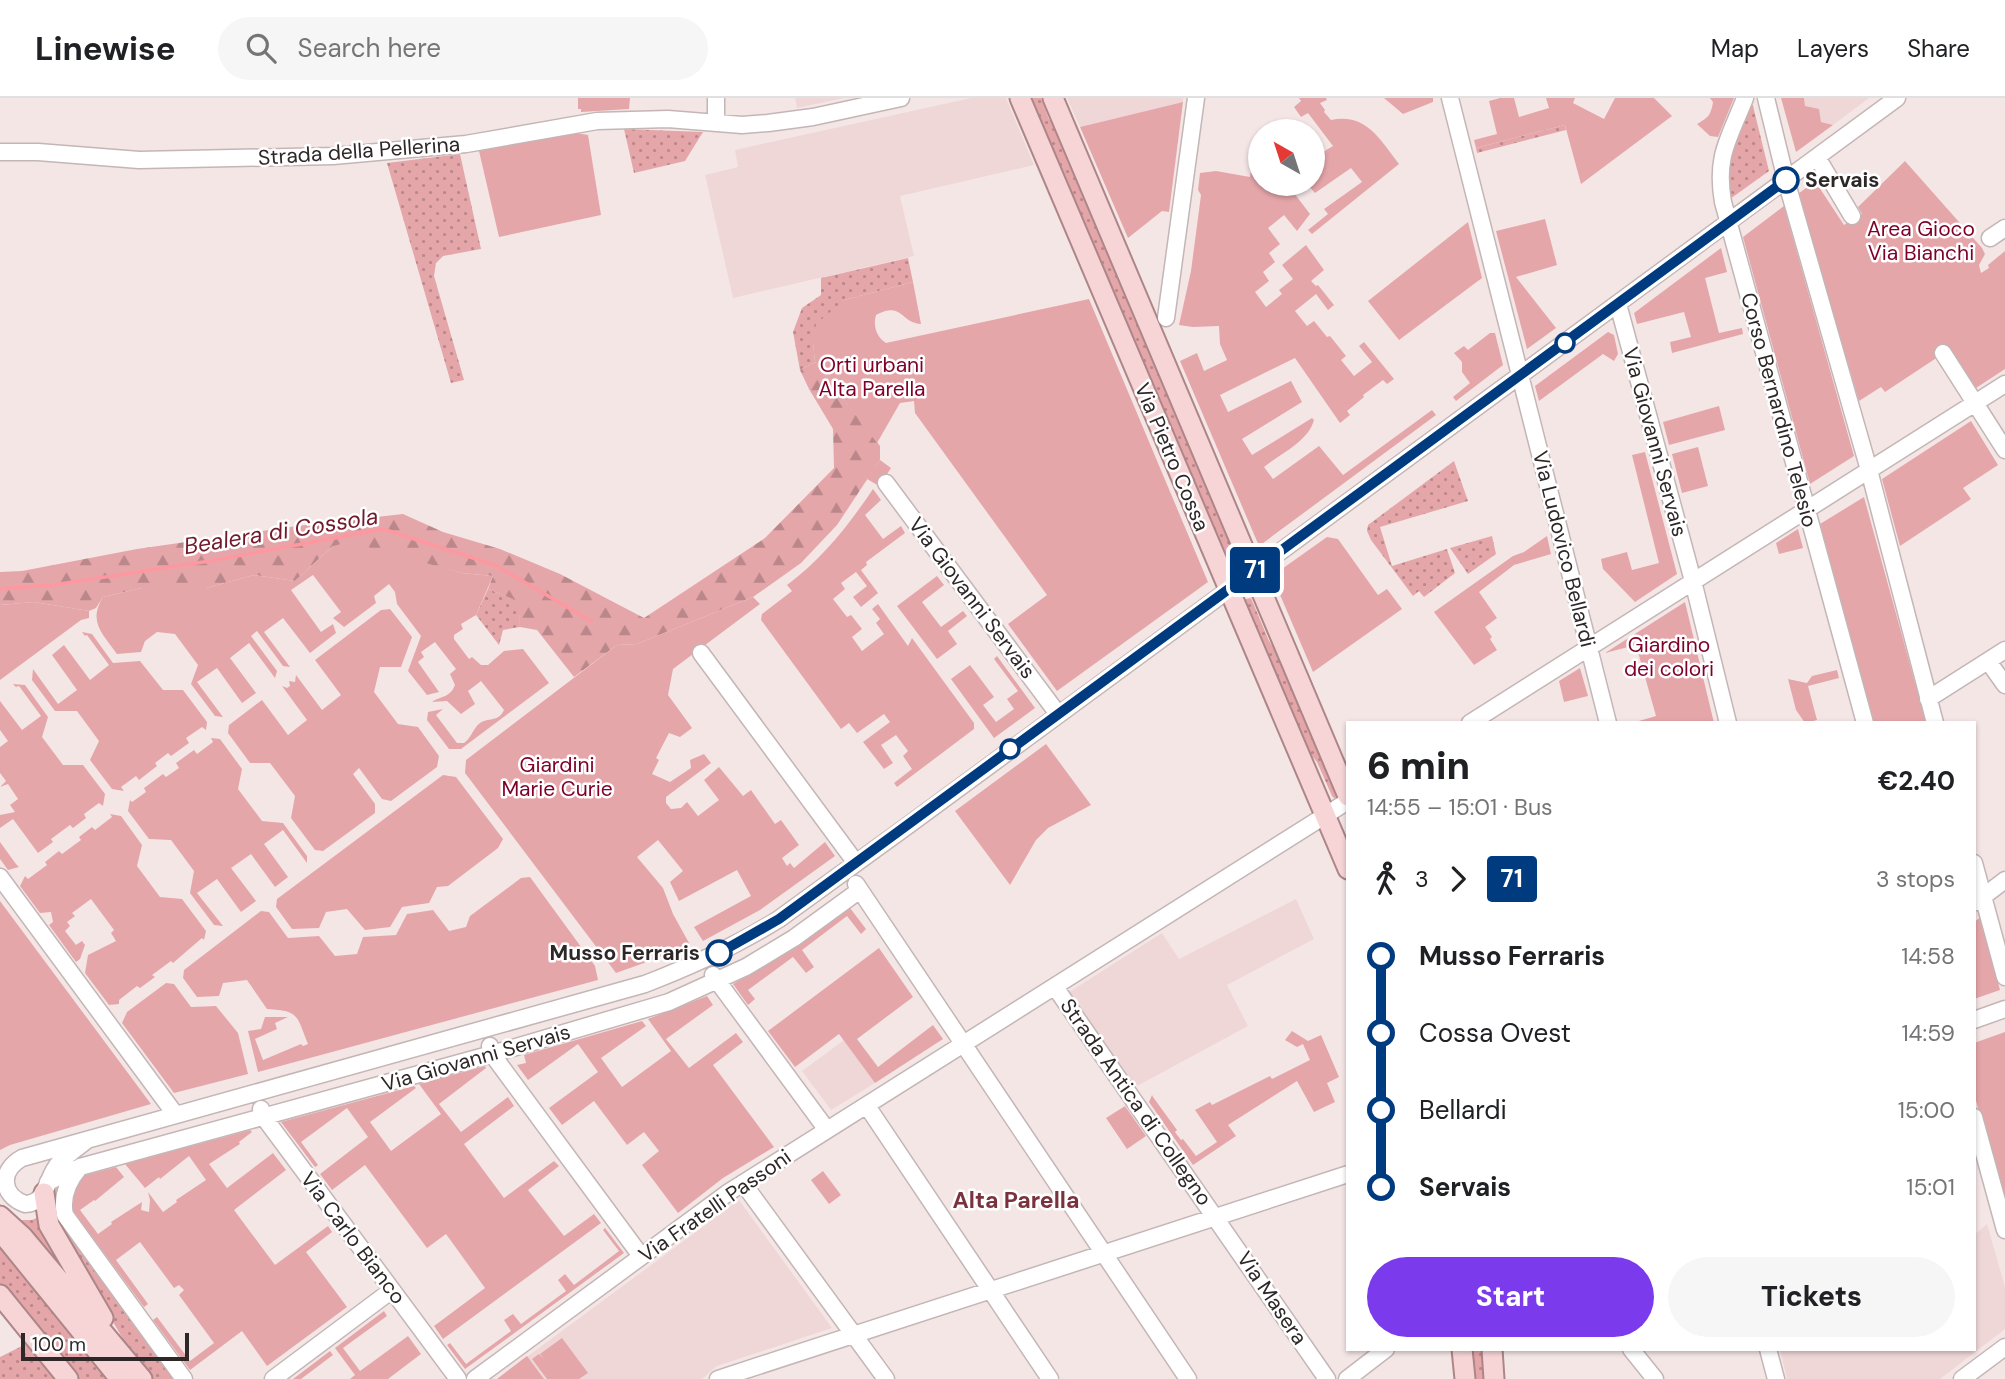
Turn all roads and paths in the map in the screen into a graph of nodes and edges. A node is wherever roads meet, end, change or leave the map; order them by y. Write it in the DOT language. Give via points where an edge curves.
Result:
graph roads {
  1 [pos="716,98"];
  2 [pos="901,98"];
  3 [pos="1020,98"];
  4 [pos="1053,98"];
  5 [pos="1196,98"];
  6 [pos="1450,98"];
  7 [pos="1745,98"];
  8 [pos="1766,98"];
  9 [pos="1897,98"];
  10 [pos="716,122"];
  11 [pos="0,152"];
  12 [pos="1817,158"];
  13 [pos="1786,180"];
  14 [pos="1852,216"];
  15 [pos="1728,222"];
  16 [pos="2005,228"];
  17 [pos="1990,238"];
  18 [pos="1618,304"];
  19 [pos="1166,318"];
  20 [pos="1943,353"];
  21 [pos="1520,376"];
  22 [pos="2005,384"];
  23 [pos="1975,403"];
  24 [pos="2005,450"];
  25 [pos="1869,470"];
  26 [pos="886,482"];
  27 [pos="1807,509"];
  28 [pos="1253,571"];
  29 [pos="1693,581"];
  30 [pos="1229,589"];
  31 [pos="1589,648"];
  32 [pos="2005,650"];
  33 [pos="701,653"];
  34 [pos="1988,661"];
  35 [pos="2005,685"];
  36 [pos="1928,699"];
  37 [pos="1058,714"];
  38 [pos="1473,721"];
  39 [pos="1607,721"];
  40 [pos="1728,721"];
  41 [pos="1864,721"];
  42 [pos="1934,721"];
  43 [pos="1346,791"];
  44 [pos="1346,802"];
  45 [pos="1325,815"];
  46 [pos="1346,864"];
  47 [pos="851,867"];
  48 [pos="0,877"];
  49 [pos="1976,878"];
  50 [pos="2005,880"];
  51 [pos="860,890"];
  52 [pos="1979,900"];
  53 [pos="705,959"];
  54 [pos="2005,977"];
  55 [pos="716,981"];
  56 [pos="1055,987"];
  57 [pos="2005,1009"];
  58 [pos="1976,1019"];
  59 [pos="485,1030"];
  60 [pos="963,1044"];
  61 [pos="492,1054"];
  62 [pos="257,1093"];
  63 [pos="867,1105"];
  64 [pos="175,1114"];
  65 [pos="263,1116"];
  66 [pos="1976,1124"];
  67 [pos="827,1130"];
  68 [pos="86,1141"];
  69 [pos="23,1158"];
  70 [pos="80,1167"];
  71 [pos="1346,1175"];
  72 [pos="47,1183"];
  73 [pos="743,1184"];
  74 [pos="0,1216"];
  75 [pos="1216,1217"];
  76 [pos="2005,1230"];
  77 [pos="0,1231"];
  78 [pos="1103,1254"];
  79 [pos="641,1256"];
  80 [pos="392,1290"];
  81 [pos="990,1290"];
  82 [pos="0,1296"];
  83 [pos="853,1334"];
  84 [pos="2005,1346"];
  85 [pos="1383,1351"];
  86 [pos="1462,1351"];
  87 [pos="1492,1351"];
  88 [pos="1632,1351"];
  89 [pos="1769,1351"];
  90 [pos="125,1359"];
  91 [pos="720,1378"];
  92 [pos="1651,1378"];
  93 [pos="68,1379"];
  94 [pos="120,1379"];
  95 [pos="142,1379"];
  96 [pos="184,1379"];
  97 [pos="273,1379"];
  98 [pos="458,1379"];
  99 [pos="475,1379"];
  100 [pos="886,1379"];
  101 [pos="1050,1379"];
  102 [pos="1188,1379"];
  103 [pos="1327,1379"];
  104 [pos="1347,1379"];
  105 [pos="1465,1379"];
  106 [pos="1494,1379"];
  107 [pos="1776,1379"];
  108 [pos="1962,1379"];
  1 -- 10 [label="street"];
  2 -- 10 [label="street, Strada della Pellerina" via="813,117 743,125"];
  3 -- 30 [label="main road, Via Pietro Cossa"];
  4 -- 28 [label="main road, Via Pietro Cossa"];
  5 -- 19 [label="street"];
  6 -- 21 [label="street"];
  7 -- 15 [label="street, Corso Bernardino Telesio" via="1720,163"];
  8 -- 13 [label="street"];
  9 -- 12 [label="street, Via Giovanni Servais"];
  10 -- 11 [label="street, Strada della Pellerina" via="597,121 480,142 333,156 139,160"];
  12 -- 13 [label="street, Via Giovanni Servais"];
  12 -- 14 [label="street"];
  13 -- 15 [label="street, Via Giovanni Servais"];
  13 -- 25 [label="street"];
  15 -- 18 [label="street, Via Giovanni Servais"];
  15 -- 27 [label="street, Corso Bernardino Telesio"];
  16 -- 17 [label="street"];
  18 -- 21 [label="street, Via Giovanni Servais"];
  18 -- 29 [label="street, Via Giovanni Servais"];
  20 -- 23 [label="street"];
  21 -- 28 [label="street, Via Giovanni Servais"];
  21 -- 31 [label="street, Via Ludovico Bellardi"];
  22 -- 23 [label="street"];
  23 -- 24 [label="street"];
  23 -- 25 [label="street"];
  25 -- 27 [label="street"];
  25 -- 36 [label="street"];
  26 -- 37 [label="street, Via Giovanni Servais"];
  27 -- 29 [label="street"];
  27 -- 41 [label="street, Corso Bernardino Telesio"];
  28 -- 30 [label="street, Via Giovanni Servais"];
  28 -- 43 [label="main road, Via Pietro Cossa"];
  29 -- 31 [label="street"];
  29 -- 40 [label="street, Via Giovanni Servais"];
  30 -- 37 [label="street, Via Giovanni Servais"];
  30 -- 45 [label="main road, Via Pietro Cossa"];
  31 -- 38 [label="street"];
  31 -- 39 [label="street, Via Ludovico Bellardi"];
  32 -- 34 [label="street"];
  33 -- 47 [label="street"];
  34 -- 35 [label="street"];
  34 -- 36 [label="street"];
  36 -- 42 [label="street"];
  37 -- 47 [label="street, Via Giovanni Servais"];
  44 -- 45 [label="street"];
  45 -- 46 [label="main road, Via Pietro Cossa"];
  45 -- 56 [label="street"];
  47 -- 51 [label="street"];
  47 -- 53 [label="street, Via Giovanni Servais" via="779,919"];
  48 -- 64 [label="street"];
  49 -- 52 [label="street"];
  50 -- 52 [label="street"];
  51 -- 55 [label="street, Via Giovanni Servais" via="794,938"];
  51 -- 60 [label="street"];
  52 -- 54 [label="street"];
  53 -- 55 [label="street"];
  53 -- 59 [label="street, Via Giovanni Servais" via="645,984"];
  55 -- 61 [label="street, Via Giovanni Servais" via="650,1008"];
  55 -- 67 [label="street"];
  56 -- 60 [label="street"];
  56 -- 75 [label="street, Strada Antica di Collegno"];
  57 -- 58 [label="street"];
  59 -- 61 [label="street"];
  59 -- 62 [label="street, Via Giovanni Servais"];
  60 -- 63 [label="street, Via Fratelli Passoni"];
  60 -- 78 [label="street"];
  61 -- 65 [label="street, Via Giovanni Servais"];
  61 -- 79 [label="street"];
  62 -- 64 [label="street, Via Giovanni Servais"];
  62 -- 65 [label="street, Via Carlo Bianco"];
  63 -- 67 [label="street, Via Fratelli Passoni"];
  63 -- 81 [label="street"];
  64 -- 68 [label="street, Via Giovanni Servais"];
  65 -- 70 [label="street, Via Giovanni Servais"];
  65 -- 80 [label="street, Via Carlo Bianco"];
  66 -- 76 [label="street"];
  67 -- 73 [label="street, Via Fratelli Passoni"];
  68 -- 69 [label="street, Via Giovanni Servais"];
  68 -- 72 [label="street, Via Giovanni Servais" via="60,1163"];
  69 -- 72 [label="street" via="39,1161"];
  69 -- 72 [label="street, Via Giovanni Servais" via="3,1174 7,1194 25,1204 38,1200"];
  70 -- 72 [label="street, Via Giovanni Servais"];
  70 -- 96 [label="street" via="70,1178 65,1215"];
  71 -- 75 [label="street, Strada Antica di Collegno"];
  72 -- 90 [label="main road" via="49,1225"];
  73 -- 79 [label="street, Via Fratelli Passoni"];
  73 -- 83 [label="street"];
  74 -- 90 [label="main road"];
  75 -- 78 [label="street, Strada Antica di Collegno"];
  75 -- 103 [label="street, Via Masera"];
  77 -- 94 [label="main road"];
  78 -- 81 [label="street, Strada Antica di Collegno"];
  78 -- 102 [label="street"];
  79 -- 99 [label="street, Via Fratelli Passoni"];
  80 -- 97 [label="street"];
  80 -- 98 [label="street, Via Carlo Bianco"];
  81 -- 83 [label="street, Strada Antica di Collegno"];
  81 -- 101 [label="street"];
  82 -- 93 [label="main road"];
  83 -- 91 [label="street, Strada Antica di Collegno"];
  83 -- 100 [label="street"];
  84 -- 108 [label="street"];
  85 -- 104 [label="street"];
  86 -- 105 [label="main road"];
  87 -- 106 [label="main road"];
  88 -- 92 [label="street"];
  89 -- 107 [label="street"];
  90 -- 95 [label="main road"];
}
